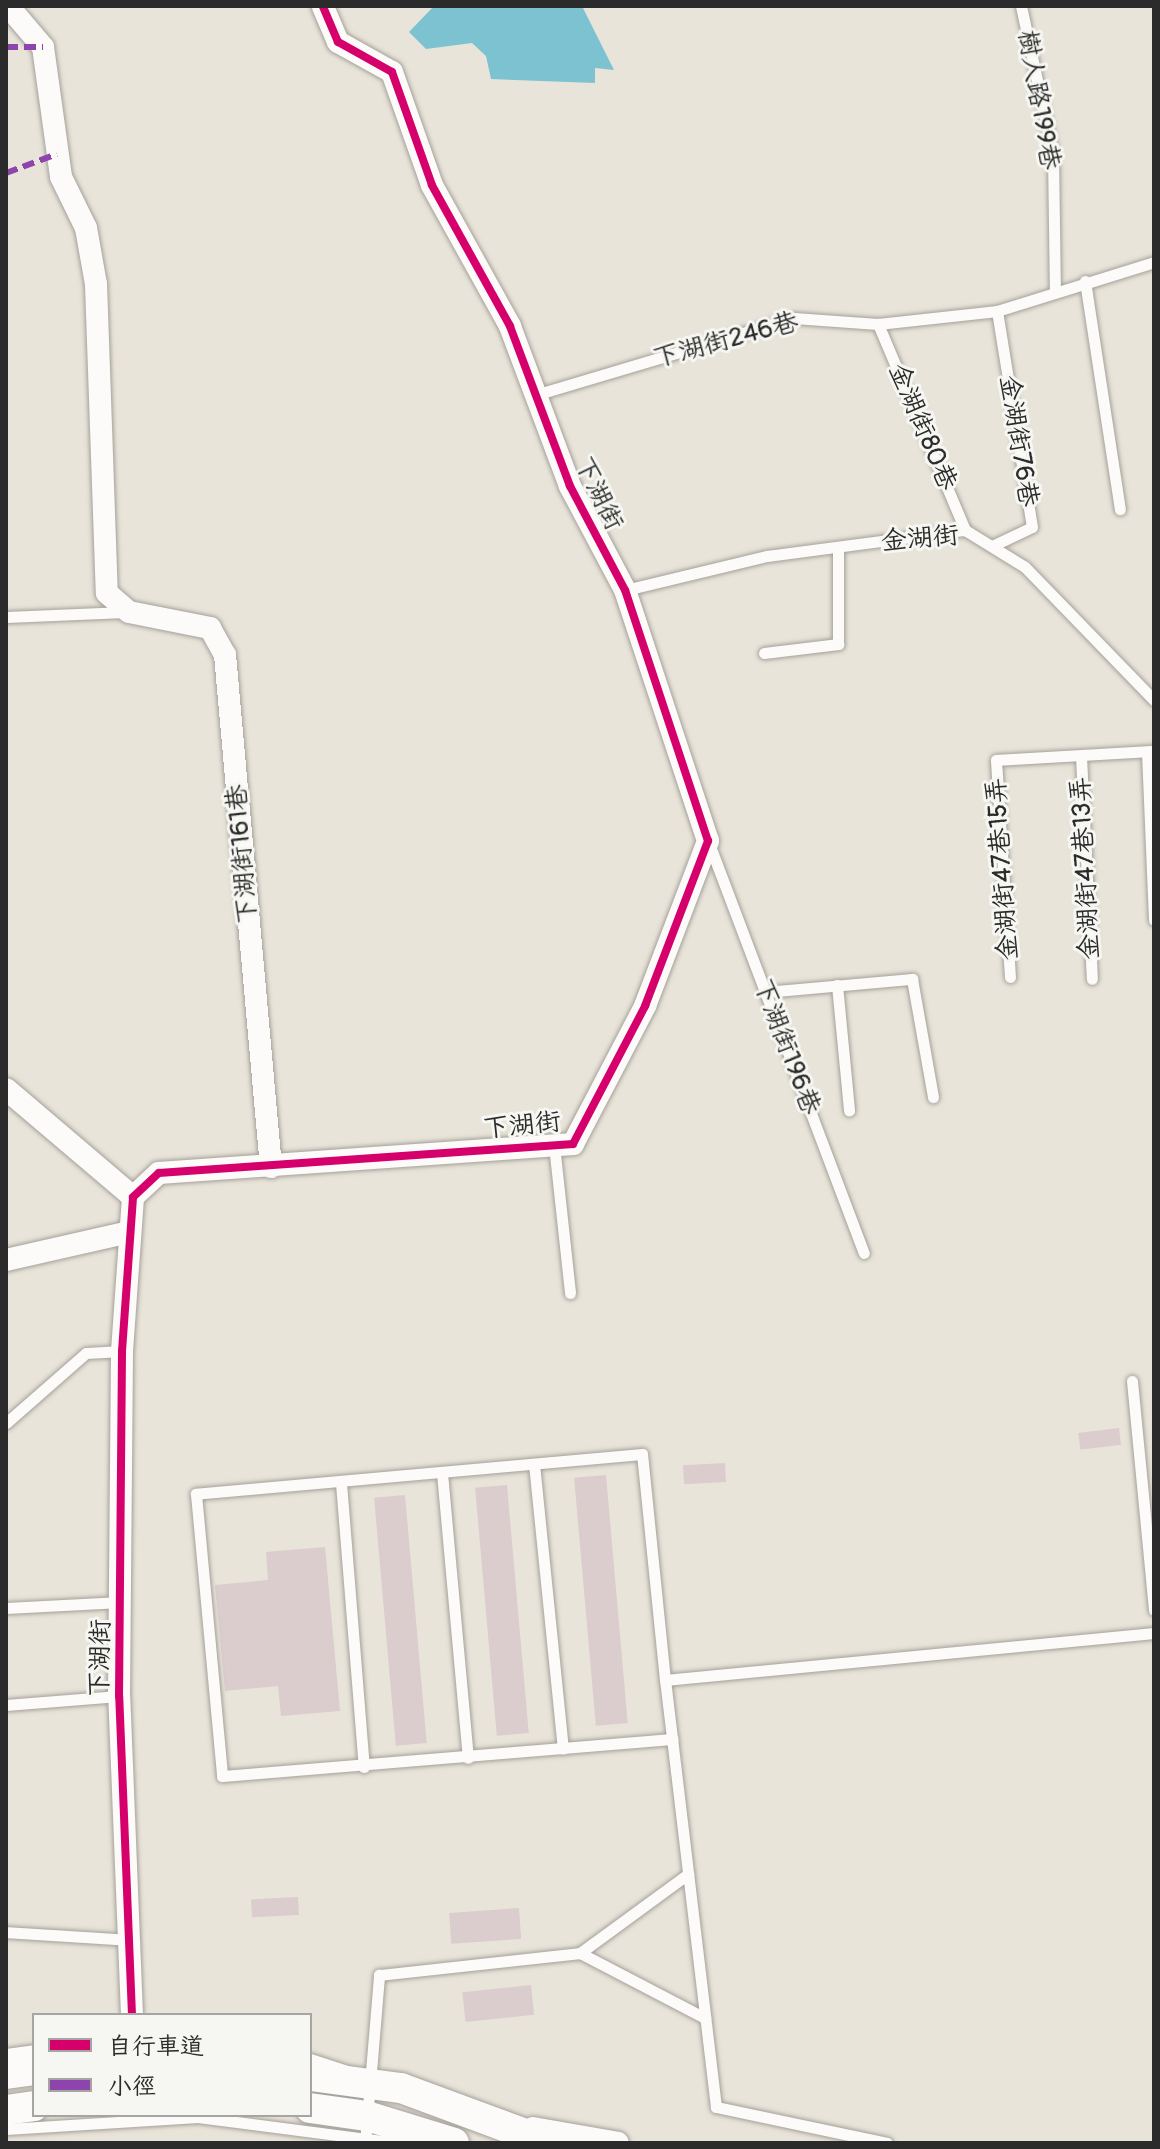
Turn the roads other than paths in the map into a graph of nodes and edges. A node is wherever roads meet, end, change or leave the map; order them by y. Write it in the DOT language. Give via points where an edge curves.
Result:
graph roads {
  1 [pos="8,6"];
  2 [pos="323,6"];
  3 [pos="1021,6"];
  4 [pos="1154,262"];
  5 [pos="1085,281"];
  6 [pos="1055,289"];
  7 [pos="997,311"];
  8 [pos="878,324"];
  9 [pos="534,395"];
  10 [pos="1120,509"];
  11 [pos="965,530"];
  12 [pos="992,546"];
  13 [pos="838,547"];
  14 [pos="625,590"];
  15 [pos="129,612"];
  16 [pos="6,617"];
  17 [pos="764,653"];
  18 [pos="1154,700"];
  19 [pos="1151,752"];
  20 [pos="1081,756"];
  21 [pos="708,841"];
  22 [pos="1154,920"];
  23 [pos="1010,977"];
  24 [pos="1092,979"];
  25 [pos="837,985"];
  26 [pos="765,992"];
  27 [pos="6,1089"];
  28 [pos="933,1097"];
  29 [pos="849,1110"];
  30 [pos="554,1145"];
  31 [pos="271,1167"];
  32 [pos="133,1197"];
  33 [pos="125,1233"];
  34 [pos="864,1253"];
  35 [pos="6,1260"];
  36 [pos="570,1293"];
  37 [pos="122,1351"];
  38 [pos="1132,1381"];
  39 [pos="6,1423"];
  40 [pos="534,1464"];
  41 [pos="442,1473"];
  42 [pos="341,1483"];
  43 [pos="122,1602"];
  44 [pos="6,1608"];
  45 [pos="1154,1610"];
  46 [pos="1154,1633"];
  47 [pos="665,1680"];
  48 [pos="119,1696"];
  49 [pos="6,1705"];
  50 [pos="672,1739"];
  51 [pos="563,1749"];
  52 [pos="468,1758"];
  53 [pos="364,1767"];
  54 [pos="688,1874"];
  55 [pos="6,1932"];
  56 [pos="131,1940"];
  57 [pos="580,1953"];
  58 [pos="132,2013"];
  59 [pos="705,2018"];
  60 [pos="32,2050"];
  61 [pos="6,2054"];
  62 [pos="312,2060"];
  63 [pos="32,2070"];
  64 [pos="6,2074"];
  65 [pos="312,2076"];
  66 [pos="370,2082"];
  67 [pos="32,2106"];
  68 [pos="312,2109"];
  69 [pos="6,2110"];
  70 [pos="113,2117"];
  71 [pos="173,2117"];
  72 [pos="516,2126"];
  73 [pos="6,2129"];
  74 [pos="366,2132"];
  75 [pos="607,2141"];
  76 [pos="399,2143"];
  77 [pos="454,2143"];
  78 [pos="550,2143"];
  79 [pos="887,2143"];
  1 -- 15 [label="street" via="43,47 61,177 86,228 96,284 100,541 107,593"];
  2 -- 9 [label="street, 下湖街" via="338,42 392,72 432,185 510,326"];
  3 -- 6 [label="lane, 樹人路199巷" via="1053,154"];
  4 -- 5 [label="lane, 下湖街246巷"];
  5 -- 6 [label="lane, 下湖街246巷"];
  5 -- 10 [label="lane"];
  6 -- 7 [label="lane, 下湖街246巷"];
  7 -- 8 [label="lane, 下湖街246巷"];
  7 -- 12 [label="lane, 金湖街76巷" via="1032,527"];
  8 -- 9 [label="lane, 下湖街246巷" via="794,318"];
  8 -- 11 [label="lane, 金湖街80巷"];
  9 -- 14 [label="street, 下湖街" via="570,486"];
  11 -- 12 [label="lane, 金湖街"];
  11 -- 13 [label="lane, 金湖街"];
  12 -- 18 [label="lane, 金湖街" via="1025,567"];
  13 -- 14 [label="lane, 金湖街"];
  13 -- 17 [label="lane" via="838,644"];
  14 -- 21 [label="street, 下湖街"];
  15 -- 16 [label="lane"];
  15 -- 31 [label="street, 下湖街161巷" via="210,628 225,655"];
  19 -- 20 [label="lane"];
  19 -- 22 [label="lane"];
  20 -- 23 [label="lane, 金湖街47巷15弄" via="996,760"];
  20 -- 24 [label="lane, 金湖街47巷13弄"];
  21 -- 26 [label="lane, 下湖街196巷"];
  21 -- 30 [label="street, 下湖街" via="645,1006 573,1144"];
  25 -- 26 [label="lane"];
  25 -- 28 [label="lane" via="912,979"];
  25 -- 29 [label="lane"];
  26 -- 34 [label="lane, 下湖街196巷"];
  27 -- 32 [label="street"];
  30 -- 31 [label="street, 下湖街"];
  30 -- 36 [label="lane"];
  31 -- 32 [label="street, 下湖街" via="159,1173"];
  32 -- 33 [label="street, 下湖街"];
  33 -- 35 [label="street"];
  33 -- 37 [label="street, 下湖街"];
  37 -- 39 [label="lane" via="86,1353"];
  37 -- 43 [label="street, 下湖街"];
  38 -- 45 [label="lane"];
  40 -- 41 [label="lane"];
  40 -- 47 [label="lane" via="642,1454"];
  40 -- 51 [label="lane"];
  41 -- 42 [label="lane"];
  41 -- 52 [label="lane"];
  42 -- 53 [label="lane"];
  42 -- 53 [label="lane" via="196,1494 222,1776"];
  43 -- 44 [label="lane"];
  43 -- 48 [label="street, 下湖街"];
  46 -- 47 [label="lane"];
  47 -- 50 [label="lane"];
  48 -- 49 [label="lane"];
  48 -- 56 [label="street, 下湖街"];
  50 -- 51 [label="lane"];
  50 -- 54 [label="lane"];
  51 -- 52 [label="lane"];
  52 -- 53 [label="lane"];
  54 -- 57 [label="lane"];
  54 -- 59 [label="lane"];
  55 -- 56 [label="lane"];
  56 -- 58 [label="street, 下湖街"];
  57 -- 59 [label="lane"];
  57 -- 66 [label="lane" via="379,1975"];
  59 -- 79 [label="lane" via="716,2107"];
  60 -- 61 [label="lane"];
  62 -- 66 [label="lane"];
  63 -- 64 [label="main road"];
  65 -- 66 [label="main road"];
  66 -- 72 [label="main road"];
  66 -- 74 [label="lane"];
  67 -- 69 [label="main road"];
  68 -- 74 [label="main road"];
  70 -- 73 [label="lane"];
  71 -- 74 [label="lane"];
  72 -- 75 [label="street"];
  72 -- 78 [label="main road"];
  74 -- 76 [label="lane"];
  74 -- 77 [label="main road"];
}
